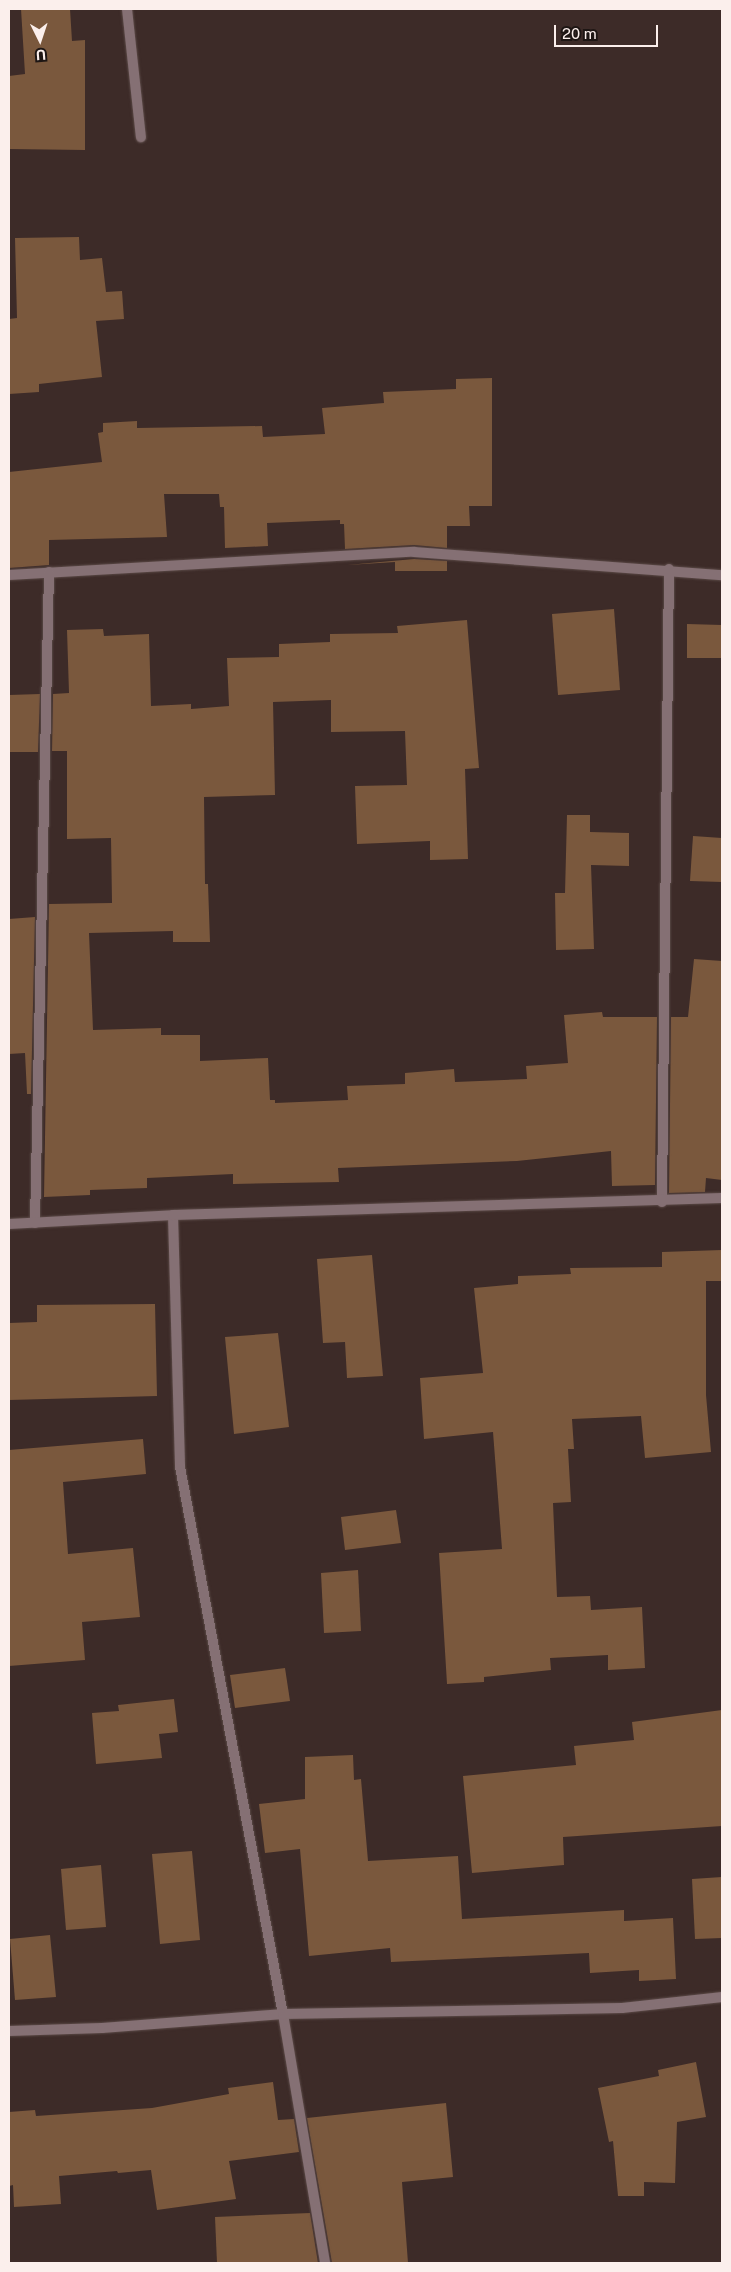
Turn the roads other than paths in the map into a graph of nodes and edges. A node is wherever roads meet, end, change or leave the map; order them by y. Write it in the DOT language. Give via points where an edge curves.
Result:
graph roads {
  1 [pos="127,9"];
  2 [pos="141,137"];
  3 [pos="669,569"];
  4 [pos="49,572"];
  5 [pos="9,575"];
  6 [pos="722,575"];
  7 [pos="722,1198"];
  8 [pos="662,1202"];
  9 [pos="173,1215"];
  10 [pos="34,1223"];
  11 [pos="9,1224"];
  12 [pos="722,1997"];
  13 [pos="283,2014"];
  14 [pos="9,2032"];
  15 [pos="325,2263"];
  1 -- 2 [label="street"];
  3 -- 4 [label="street" via="414,552"];
  3 -- 6 [label="street"];
  3 -- 8 [label="street"];
  4 -- 5 [label="street"];
  4 -- 10 [label="street"];
  7 -- 8 [label="street"];
  8 -- 9 [label="street"];
  9 -- 10 [label="street"];
  9 -- 13 [label="street" via="180,1467"];
  10 -- 11 [label="street"];
  12 -- 13 [label="street" via="622,2008"];
  13 -- 14 [label="street"];
  13 -- 15 [label="street"];
}
